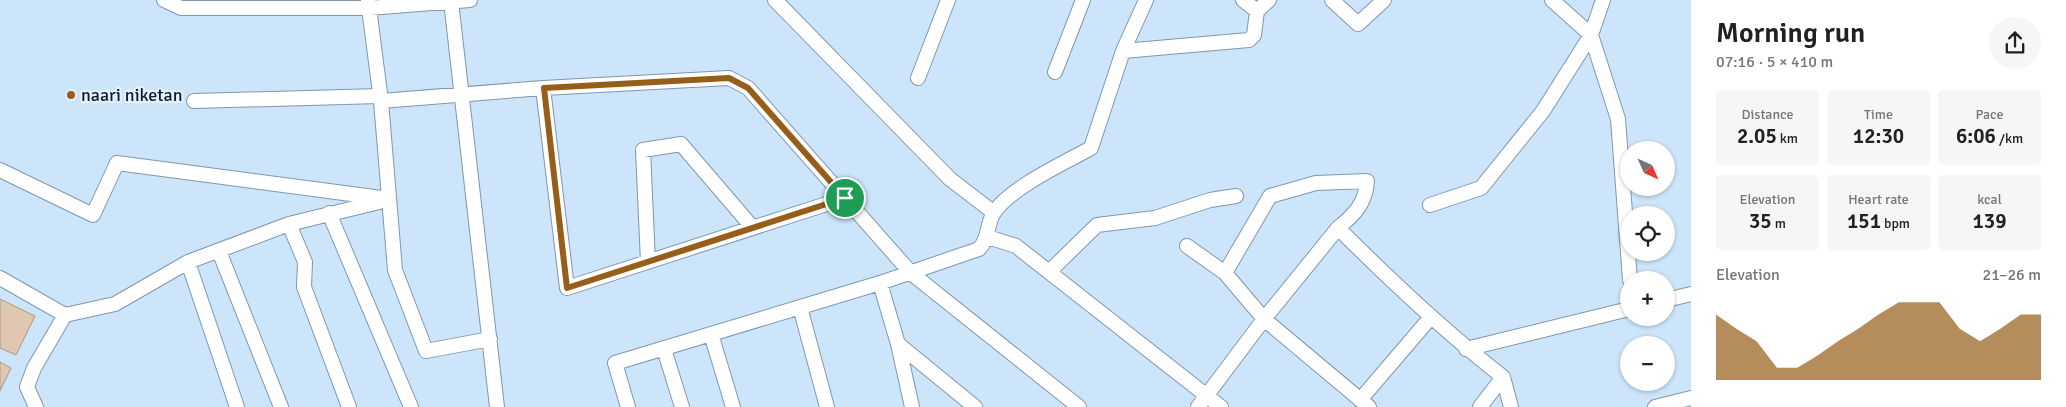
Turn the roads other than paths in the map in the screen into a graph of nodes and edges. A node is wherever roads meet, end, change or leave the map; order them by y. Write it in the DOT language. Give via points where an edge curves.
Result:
graph roads {
  1 [pos="164,0"];
  2 [pos="470,0"];
  3 [pos="775,0"];
  4 [pos="948,0"];
  5 [pos="1084,0"];
  6 [pos="1146,0"];
  7 [pos="1242,0"];
  8 [pos="1269,0"];
  9 [pos="1332,0"];
  10 [pos="1384,0"];
  11 [pos="1552,0"];
  12 [pos="1602,0"];
  13 [pos="451,1"];
  14 [pos="368,4"];
  15 [pos="1256,12"];
  16 [pos="1592,34"];
  17 [pos="1123,51"];
  18 [pos="1056,72"];
  19 [pos="918,78"];
  20 [pos="544,88"];
  21 [pos="462,96"];
  22 [pos="380,98"];
  23 [pos="194,100"];
  24 [pos="0,170"];
  25 [pos="1236,196"];
  26 [pos="845,198"];
  27 [pos="389,199"];
  28 [pos="1430,205"];
  29 [pos="994,212"];
  30 [pos="329,213"];
  31 [pos="289,224"];
  32 [pos="753,228"];
  33 [pos="1338,228"];
  34 [pos="988,237"];
  35 [pos="1187,246"];
  36 [pos="219,251"];
  37 [pos="188,262"];
  38 [pos="648,262"];
  39 [pos="1629,271"];
  40 [pos="1049,272"];
  41 [pos="911,273"];
  42 [pos="1225,273"];
  43 [pos="0,278"];
  44 [pos="880,283"];
  45 [pos="1691,294"];
  46 [pos="1675,298"];
  47 [pos="800,307"];
  48 [pos="1620,311"];
  49 [pos="65,315"];
  50 [pos="1431,317"];
  51 [pos="1264,320"];
  52 [pos="711,334"];
  53 [pos="490,339"];
  54 [pos="898,344"];
  55 [pos="664,348"];
  56 [pos="1466,349"];
  57 [pos="1503,377"];
  58 [pos="1207,395"];
  59 [pos="1691,398"];
  60 [pos="1364,403"];
  61 [pos="36,407"];
  62 [pos="237,407"];
  63 [pos="281,407"];
  64 [pos="349,407"];
  65 [pos="411,407"];
  66 [pos="498,407"];
  67 [pos="628,407"];
  68 [pos="682,407"];
  69 [pos="733,407"];
  70 [pos="827,407"];
  71 [pos="912,407"];
  72 [pos="975,407"];
  73 [pos="1079,407"];
  74 [pos="1198,407"];
  75 [pos="1221,407"];
  76 [pos="1480,407"];
  77 [pos="1511,407"];
  78 [pos="1655,407"];
  1 -- 14 [label="street" via="181,8"];
  2 -- 13 [label="street"];
  3 -- 29 [label="street" via="950,179"];
  4 -- 19 [label="street"];
  5 -- 18 [label="street"];
  6 -- 17 [label="street"];
  7 -- 15 [label="street"];
  8 -- 15 [label="street"];
  9 -- 10 [label="street" via="1358,24"];
  11 -- 16 [label="street"];
  12 -- 16 [label="street"];
  13 -- 14 [label="street"];
  13 -- 21 [label="street"];
  14 -- 22 [label="street"];
  15 -- 17 [label="street" via="1254,35 1249,40"];
  16 -- 28 [label="street" via="1543,111 1481,188"];
  16 -- 39 [label="street" via="1618,119"];
  17 -- 29 [label="street" via="1091,148 1013,193"];
  20 -- 21 [label="street"];
  20 -- 26 [label="street" via="729,78 748,88"];
  20 -- 38 [label="street" via="567,288"];
  21 -- 22 [label="street"];
  21 -- 53 [label="street"];
  22 -- 23 [label="street"];
  22 -- 27 [label="street"];
  24 -- 27 [label="street" via="93,215 117,163"];
  25 -- 40 [label="street" via="1210,200 1155,218 1097,225"];
  26 -- 32 [label="street"];
  26 -- 41 [label="street"];
  27 -- 30 [label="street"];
  27 -- 53 [label="street" via="395,270 426,351"];
  29 -- 34 [label="street"];
  30 -- 31 [label="street"];
  30 -- 65 [label="street"];
  31 -- 36 [label="street"];
  31 -- 64 [label="street" via="305,262 304,287"];
  32 -- 38 [label="street"];
  32 -- 38 [label="street" via="681,144 643,150"];
  33 -- 42 [label="street" via="1356,213 1367,195 1368,182 1316,183 1270,196"];
  33 -- 50 [label="street"];
  33 -- 51 [label="street"];
  34 -- 40 [label="street" via="1016,246"];
  34 -- 41 [label="street" via="979,250"];
  35 -- 42 [label="street"];
  36 -- 37 [label="street"];
  36 -- 63 [label="street"];
  37 -- 49 [label="street" via="115,304"];
  37 -- 62 [label="street"];
  40 -- 58 [label="street"];
  41 -- 44 [label="street"];
  41 -- 73 [label="street"];
  42 -- 51 [label="street"];
  43 -- 49 [label="street"];
  44 -- 47 [label="street"];
  44 -- 54 [label="street"];
  45 -- 46 [label="street"];
  47 -- 52 [label="street"];
  47 -- 70 [label="street"];
  48 -- 56 [label="street"];
  49 -- 61 [label="street" via="34,368 27,387"];
  50 -- 56 [label="street"];
  50 -- 60 [label="street"];
  51 -- 58 [label="street"];
  51 -- 60 [label="street"];
  52 -- 55 [label="street"];
  52 -- 69 [label="street"];
  53 -- 66 [label="street"];
  54 -- 71 [label="street"];
  54 -- 72 [label="street"];
  55 -- 67 [label="street" via="615,363"];
  55 -- 68 [label="street"];
  56 -- 57 [label="street"];
  57 -- 76 [label="street"];
  57 -- 77 [label="street"];
  58 -- 74 [label="street"];
  58 -- 75 [label="street"];
  59 -- 78 [label="street"];
}
